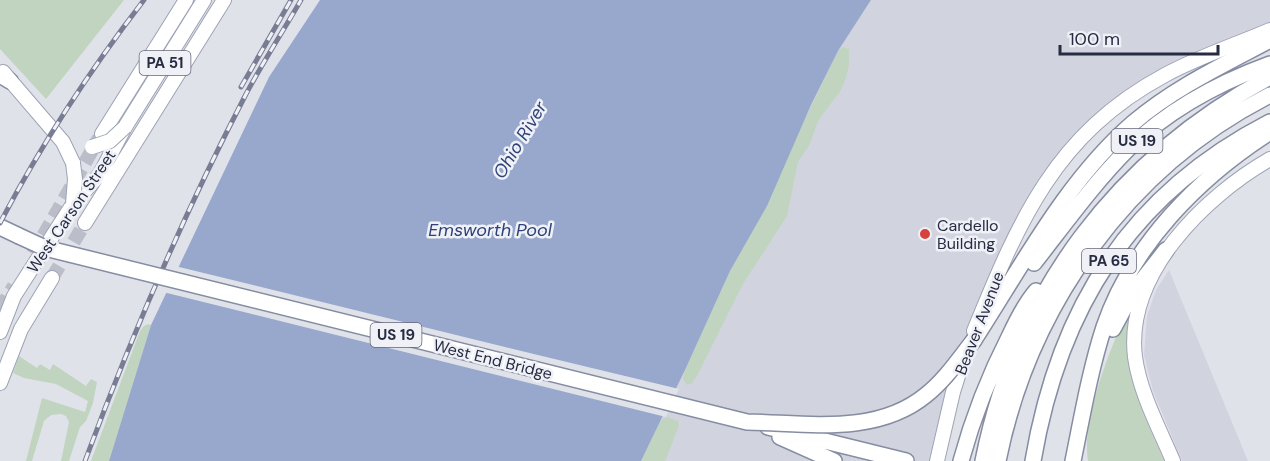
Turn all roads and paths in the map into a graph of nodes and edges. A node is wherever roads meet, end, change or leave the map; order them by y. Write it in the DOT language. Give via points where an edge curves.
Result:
graph roads {
  1 [pos="186,0"];
  2 [pos="204,0"];
  3 [pos="224,0"];
  4 [pos="1270,30"];
  5 [pos="1270,40"];
  6 [pos="1270,64"];
  7 [pos="0,68"];
  8 [pos="1270,77"];
  9 [pos="5,78"];
  10 [pos="1270,95"];
  11 [pos="1270,122"];
  12 [pos="125,127"];
  13 [pos="1270,132"];
  14 [pos="102,134"];
  15 [pos="63,142"];
  16 [pos="1270,159"];
  17 [pos="73,204"];
  18 [pos="85,224"];
  19 [pos="0,227"];
  20 [pos="45,248"];
  21 [pos="1166,250"];
  22 [pos="1034,256"];
  23 [pos="1059,268"];
  24 [pos="52,278"];
  25 [pos="3,316"];
  26 [pos="0,332"];
  27 [pos="0,382"];
  28 [pos="1088,394"];
  29 [pos="747,422"];
  30 [pos="1077,443"];
  31 [pos="834,461"];
  32 [pos="906,461"];
  33 [pos="937,461"];
  34 [pos="961,461"];
  35 [pos="983,461"];
  36 [pos="998,461"];
  37 [pos="1033,461"];
  38 [pos="1073,461"];
  39 [pos="1082,461"];
  40 [pos="1173,461"];
  1 -- 14 [label="main road"];
  2 -- 12 [label="main road, West Carson Street / PA 51"];
  3 -- 18 [label="main road"];
  4 -- 33 [label="main road, Beaver Avenue" via="1166,74 1141,89 1109,111 1061,159 1024,217 995,279 953,392"];
  5 -- 22 [label="highway" via="1179,90 1112,142 1083,176"];
  6 -- 22 [label="highway, US 19" via="1202,94 1164,118 1110,168"];
  7 -- 9 [label="main road"];
  8 -- 23 [label="highway, PA 65" via="1209,113 1162,149 1103,208"];
  9 -- 15 [label="main road"];
  10 -- 36 [label="highway" via="1217,126 1172,160 1096,240 1054,307 1031,355"];
  11 -- 37 [label="highway, PA 65" via="1185,177 1146,214 1109,260 1080,308 1058,359"];
  12 -- 15 [label="main road, PA 51, bridge" via="110,141 93,147"];
  12 -- 17 [label="main road, West Carson Street / PA 51, bridge" via="100,174"];
  13 -- 28 [label="highway" via="1199,186 1148,246 1107,319"];
  15 -- 17 [label="main road, bridge" via="73,163"];
  16 -- 21 [label="main road" via="1216,198"];
  17 -- 20 [label="main road, West Carson Street / PA 51"];
  19 -- 20 [label="highway, US 19, bridge"];
  20 -- 25 [label="main road, West Carson Street / PA 51"];
  20 -- 29 [label="highway, West End Bridge / US 19, bridge"];
  21 -- 28 [label="highway" via="1122,311"];
  21 -- 40 [label="main road" via="1142,300 1135,349 1140,382"];
  22 -- 29 [label="highway, US 19, bridge" via="974,340 937,386 915,404 873,421 849,424"];
  23 -- 34 [label="highway" via="1034,293 1012,331 982,395"];
  23 -- 35 [label="highway, PA 65" via="1028,324 1007,374"];
  24 -- 27 [label="main road" via="21,328"];
  25 -- 26 [label="main road, West Carson Street"];
  28 -- 30 [label="highway"];
  29 -- 31 [label="highway"];
  29 -- 32 [label="highway, West End Bridge / US 19, bridge"];
  30 -- 38 [label="highway"];
  30 -- 39 [label="highway"];
}
